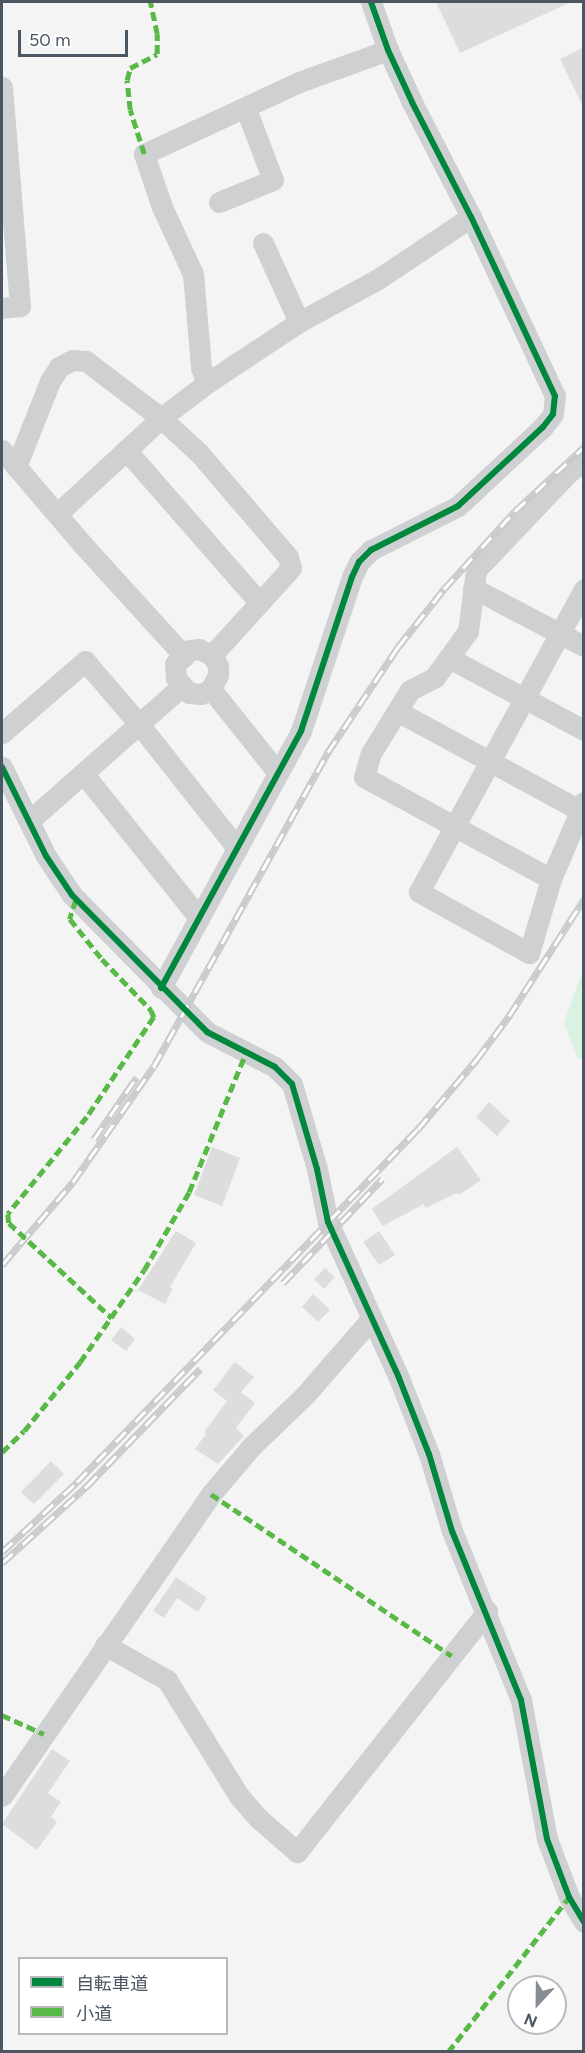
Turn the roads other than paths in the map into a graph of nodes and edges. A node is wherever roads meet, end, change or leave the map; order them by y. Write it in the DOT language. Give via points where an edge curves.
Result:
graph roads {
  1 [pos="371,2"];
  2 [pos="388,50"];
  3 [pos="2,87"];
  4 [pos="246,109"];
  5 [pos="219,202"];
  6 [pos="471,217"];
  7 [pos="263,243"];
  8 [pos="2,308"];
  9 [pos="299,322"];
  10 [pos="207,383"];
  11 [pos="161,418"];
  12 [pos="2,450"];
  13 [pos="126,450"];
  14 [pos="584,460"];
  15 [pos="16,467"];
  16 [pos="575,479"];
  17 [pos="57,514"];
  18 [pos="473,588"];
  19 [pos="584,589"];
  20 [pos="260,603"];
  21 [pos="558,633"];
  22 [pos="584,646"];
  23 [pos="212,655"];
  24 [pos="184,656"];
  25 [pos="449,658"];
  26 [pos="181,687"];
  27 [pos="211,689"];
  28 [pos="524,698"];
  29 [pos="397,711"];
  30 [pos="139,724"];
  31 [pos="584,730"];
  32 [pos="2,733"];
  33 [pos="490,761"];
  34 [pos="2,767"];
  35 [pos="83,773"];
  36 [pos="278,773"];
  37 [pos="581,806"];
  38 [pos="30,820"];
  39 [pos="455,827"];
  40 [pos="237,848"];
  41 [pos="551,879"];
  42 [pos="199,918"];
  43 [pos="161,988"];
  44 [pos="371,1319"];
  45 [pos="487,1611"];
  46 [pos="105,1645"];
  47 [pos="2,1796"];
  48 [pos="584,1922"];
  1 -- 2 [label="street"];
  2 -- 4 [label="street" via="299,82"];
  2 -- 6 [label="street"];
  3 -- 8 [label="street" via="20,306"];
  4 -- 5 [label="street" via="273,180"];
  4 -- 10 [label="street" via="144,154 162,207 193,274 201,366"];
  6 -- 9 [label="street" via="378,279"];
  6 -- 36 [label="street" via="555,396 553,414 458,506 371,550 359,562 301,732"];
  7 -- 9 [label="street"];
  9 -- 10 [label="street"];
  10 -- 11 [label="street"];
  11 -- 13 [label="street"];
  11 -- 15 [label="street" via="86,362 72,360 59,367 50,381"];
  11 -- 20 [label="street" via="199,453 288,557 291,568"];
  12 -- 15 [label="street"];
  13 -- 17 [label="street"];
  13 -- 20 [label="street"];
  14 -- 16 [label="street"];
  15 -- 17 [label="street"];
  16 -- 18 [label="street" via="476,570"];
  17 -- 24 [label="street"];
  18 -- 21 [label="street"];
  18 -- 25 [label="street" via="468,631"];
  19 -- 21 [label="street"];
  20 -- 23 [label="street"];
  21 -- 22 [label="street"];
  21 -- 28 [label="street"];
  23 -- 24 [label="street" via="199,649"];
  23 -- 27 [label="street" via="218,675"];
  24 -- 26 [label="street" via="175,664"];
  25 -- 28 [label="street"];
  25 -- 29 [label="street" via="435,677 410,690"];
  26 -- 27 [label="street" via="189,693 201,694"];
  26 -- 30 [label="street"];
  27 -- 36 [label="street"];
  28 -- 31 [label="street"];
  28 -- 33 [label="street"];
  29 -- 33 [label="street"];
  29 -- 39 [label="street" via="371,753 364,777"];
  30 -- 32 [label="street" via="85,661"];
  30 -- 35 [label="street"];
  30 -- 40 [label="street"];
  33 -- 37 [label="street"];
  33 -- 39 [label="street"];
  34 -- 38 [label="street"];
  35 -- 38 [label="street"];
  35 -- 42 [label="street"];
  36 -- 40 [label="street"];
  37 -- 41 [label="street"];
  38 -- 43 [label="street" via="46,856 72,895"];
  39 -- 41 [label="street"];
  39 -- 41 [label="street" via="419,892 529,953"];
  40 -- 42 [label="street"];
  42 -- 43 [label="street"];
  43 -- 44 [label="street" via="207,1032 275,1067 292,1084 328,1222"];
  44 -- 45 [label="street" via="399,1378 429,1454 452,1531"];
  44 -- 46 [label="street" via="212,1494"];
  45 -- 46 [label="street" via="297,1852 239,1796 166,1680"];
  45 -- 48 [label="street" via="521,1700 547,1839 568,1897"];
  46 -- 47 [label="street"];
}
